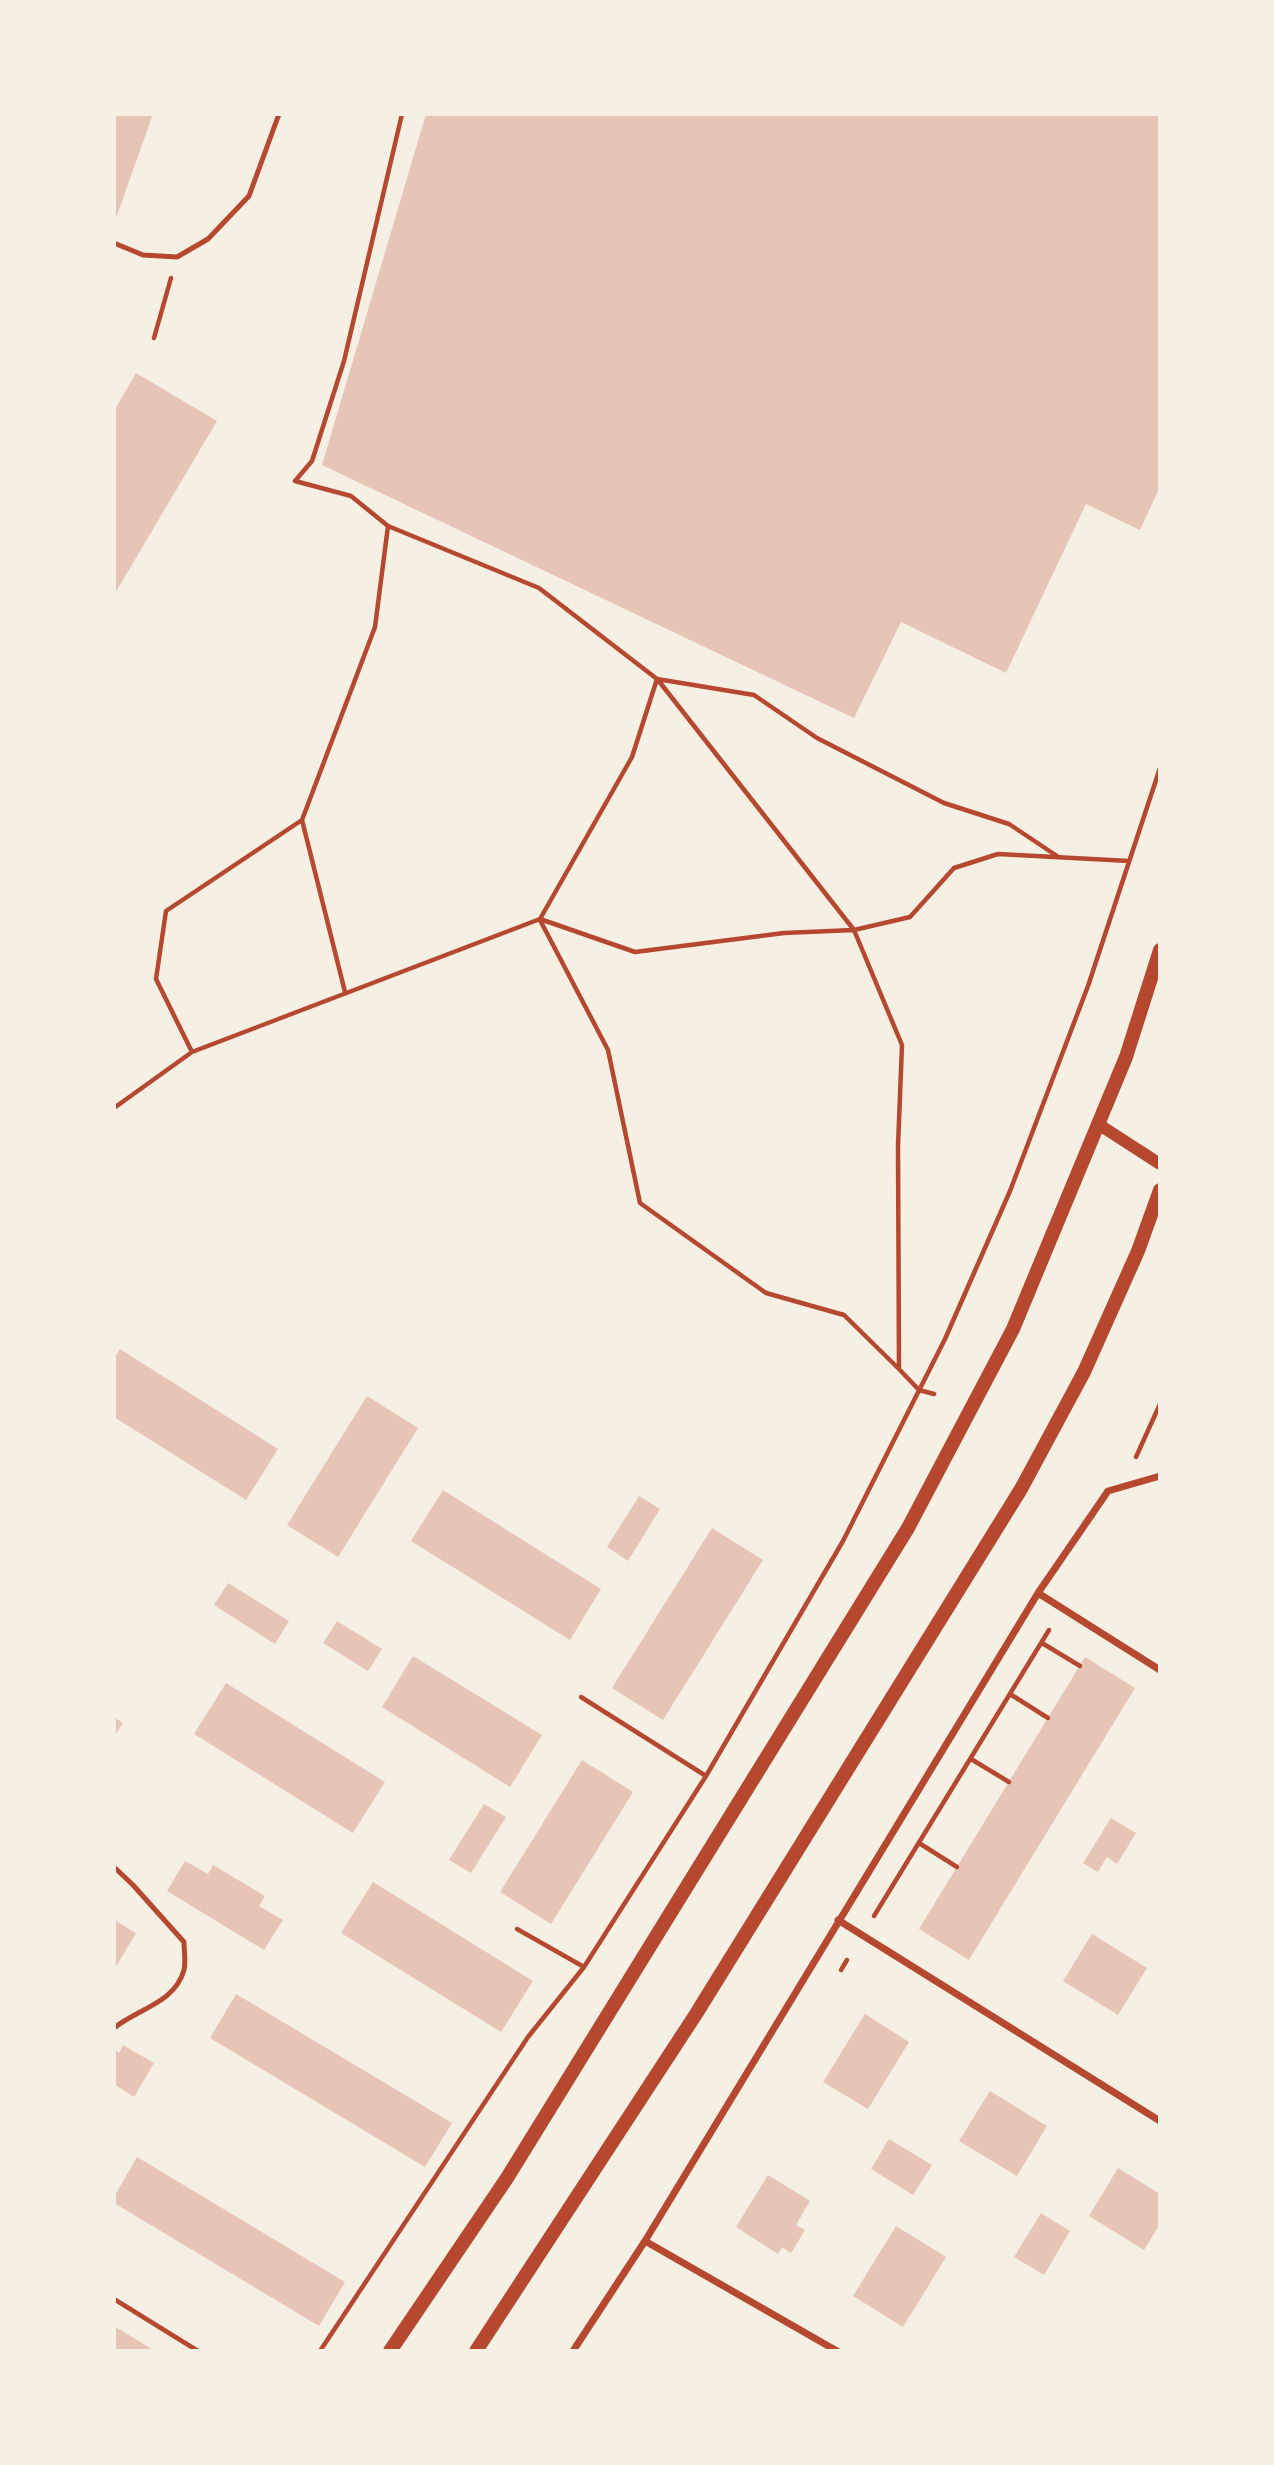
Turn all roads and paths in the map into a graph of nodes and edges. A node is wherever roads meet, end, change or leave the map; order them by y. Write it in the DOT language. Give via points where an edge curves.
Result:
graph roads {
  1 [pos="279,114"];
  2 [pos="402,114"];
  3 [pos="114,243"];
  4 [pos="177,257"];
  5 [pos="154,338"];
  6 [pos="388,526"];
  7 [pos="657,679"];
  8 [pos="1160,768"];
  9 [pos="302,820"];
  10 [pos="1057,856"];
  11 [pos="1129,861"];
  12 [pos="540,919"];
  13 [pos="854,930"];
  14 [pos="1160,950"];
  15 [pos="345,992"];
  16 [pos="192,1052"];
  17 [pos="114,1108"];
  18 [pos="1098,1124"];
  19 [pos="1160,1164"];
  20 [pos="1160,1190"];
  21 [pos="900,1369"];
  22 [pos="919,1390"];
  23 [pos="934,1394"];
  24 [pos="1160,1404"];
  25 [pos="1160,1476"];
  26 [pos="1108,1491"];
  27 [pos="1038,1593"];
  28 [pos="1049,1630"];
  29 [pos="1042,1643"];
  30 [pos="1080,1666"];
  31 [pos="1160,1670"];
  32 [pos="1010,1694"];
  33 [pos="581,1697"];
  34 [pos="1048,1718"];
  35 [pos="971,1759"];
  36 [pos="706,1776"];
  37 [pos="1009,1782"];
  38 [pos="919,1843"];
  39 [pos="114,1867"];
  40 [pos="957,1867"];
  41 [pos="874,1917"];
  42 [pos="838,1920"];
  43 [pos="517,1929"];
  44 [pos="584,1968"];
  45 [pos="114,2028"];
  46 [pos="1160,2121"];
  47 [pos="645,2241"];
  48 [pos="114,2299"];
  49 [pos="198,2351"];
  50 [pos="320,2351"];
  51 [pos="390,2351"];
  52 [pos="477,2351"];
  53 [pos="573,2351"];
  54 [pos="837,2351"];
  1 -- 4 [label="lane" via="249,196 208,239"];
  2 -- 6 [label="path" via="344,361 312,461 295,481 351,496"];
  3 -- 4 [label="lane" via="143,255"];
  4 -- 5 [label="path"];
  6 -- 7 [label="path" via="539,587"];
  6 -- 9 [label="path" via="375,627"];
  7 -- 10 [label="path" via="754,695 817,738 944,803 1009,824"];
  7 -- 12 [label="path" via="632,757"];
  7 -- 13 [label="path"];
  8 -- 11 [label="path"];
  9 -- 15 [label="path"];
  9 -- 16 [label="path" via="166,911 156,979"];
  10 -- 11 [label="path"];
  10 -- 13 [label="path" via="998,854 954,868 910,917"];
  11 -- 22 [label="path" via="1088,986 1010,1191"];
  12 -- 13 [label="path" via="635,952 784,933"];
  12 -- 15 [label="path"];
  12 -- 21 [label="path" via="608,1049 640,1203 765,1293 844,1315"];
  13 -- 21 [label="path" via="902,1045"];
  14 -- 18 [label="main road" via="1126,1057"];
  15 -- 16 [label="path"];
  16 -- 17 [label="path"];
  18 -- 19 [label="street"];
  18 -- 51 [label="main road" via="1013,1329 908,1528 507,2178"];
  20 -- 52 [label="main road" via="1084,1372 1021,1489 695,2014"];
  21 -- 22 [label="path"];
  22 -- 23 [label="path"];
  22 -- 36 [label="path" via="814,1594"];
  24 -- 26 [label="path" via="1135,1460"];
  25 -- 26 [label="street"];
  26 -- 27 [label="street"];
  27 -- 31 [label="street"];
  27 -- 42 [label="street"];
  28 -- 29 [label="path"];
  29 -- 30 [label="path"];
  29 -- 32 [label="path"];
  32 -- 34 [label="path"];
  32 -- 35 [label="path"];
  33 -- 36 [label="path"];
  35 -- 37 [label="path"];
  35 -- 38 [label="path"];
  36 -- 44 [label="path"];
  38 -- 40 [label="path"];
  38 -- 41 [label="path"];
  39 -- 45 [label="lane" via="184,1942 185,1968 177,1986 161,2001"];
  42 -- 46 [label="street"];
  42 -- 47 [label="street"];
  43 -- 44 [label="path"];
  44 -- 50 [label="path" via="527,2037"];
  47 -- 53 [label="street"];
  47 -- 54 [label="street"];
  48 -- 49 [label="path"];
}
